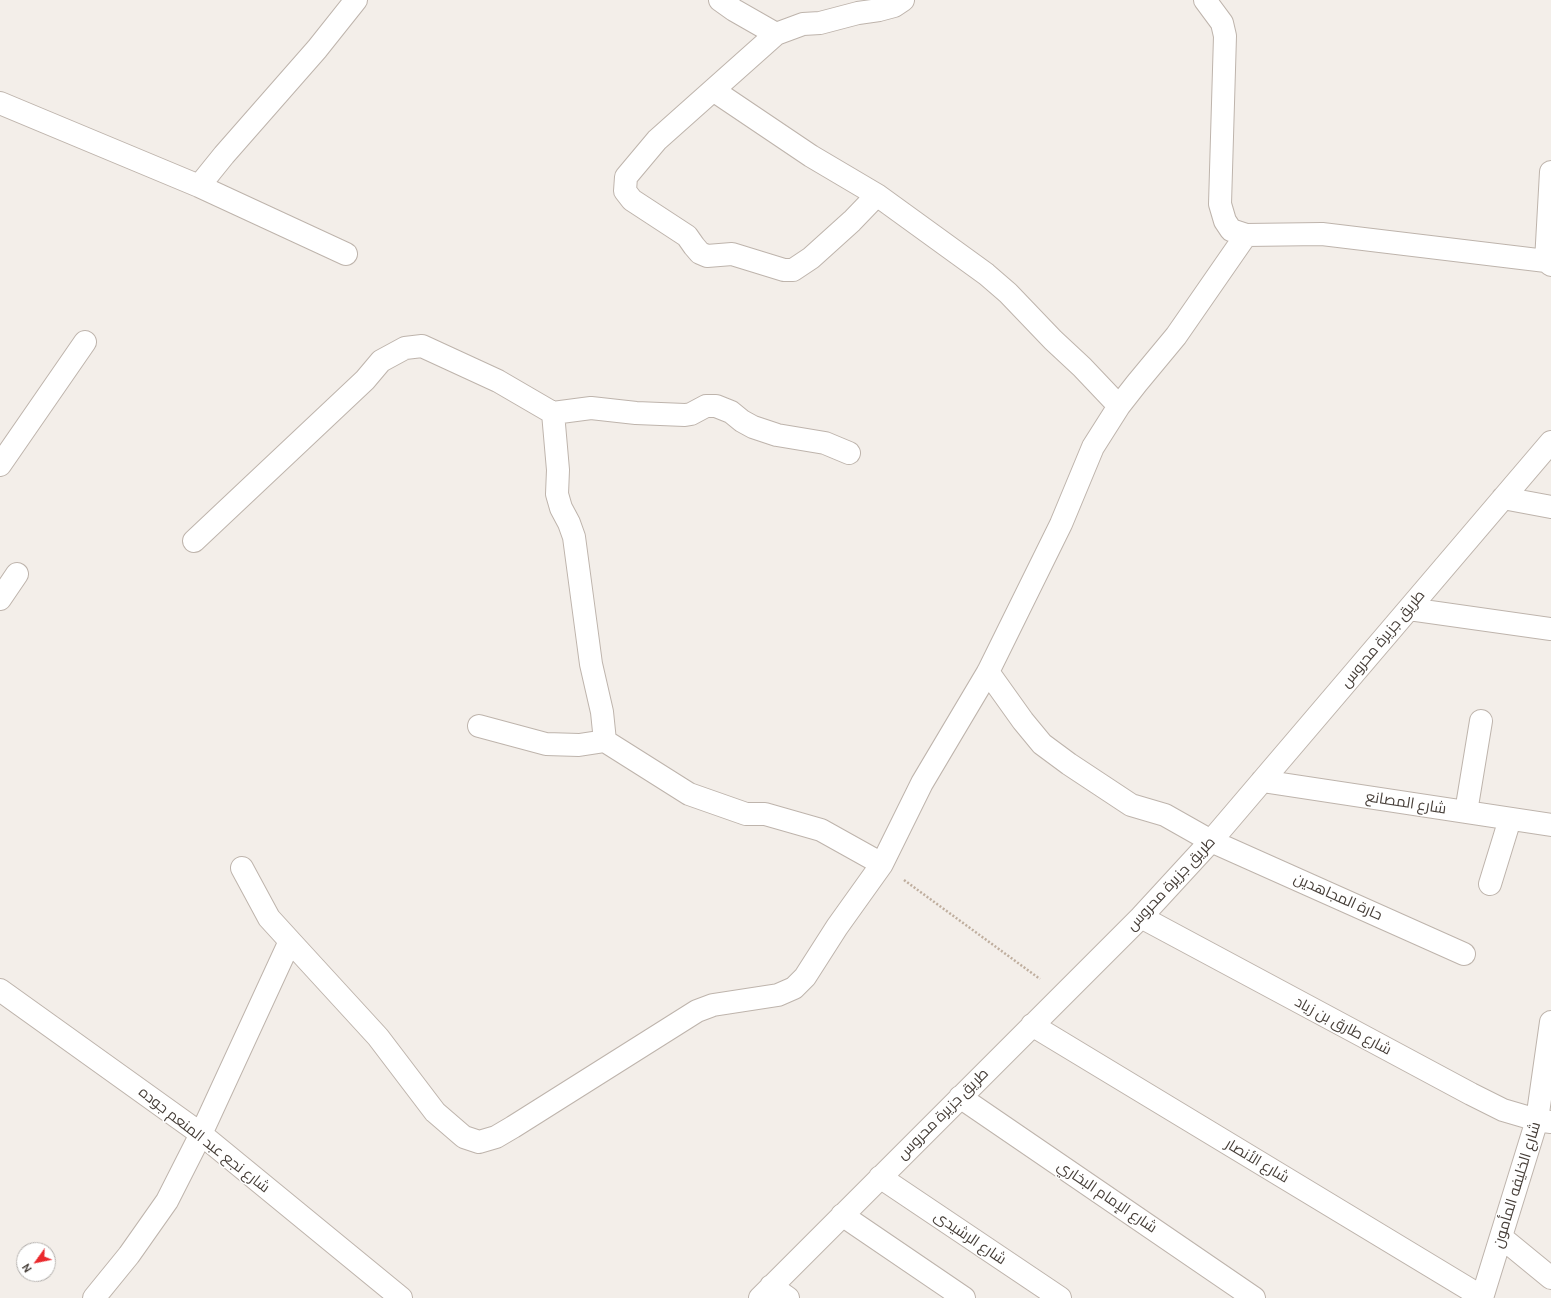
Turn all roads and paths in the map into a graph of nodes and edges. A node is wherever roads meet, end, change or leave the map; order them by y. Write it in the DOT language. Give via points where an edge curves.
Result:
graph roads {
  1 [pos="356,0"];
  2 [pos="720,0"];
  3 [pos="902,0"];
  4 [pos="1204,0"];
  5 [pos="776,34"];
  6 [pos="713,90"];
  7 [pos="0,103"];
  8 [pos="1551,172"];
  9 [pos="199,186"];
  10 [pos="878,195"];
  11 [pos="1246,235"];
  12 [pos="346,254"];
  13 [pos="1549,263"];
  14 [pos="85,342"];
  15 [pos="1120,406"];
  16 [pos="553,414"];
  17 [pos="1551,442"];
  18 [pos="849,453"];
  19 [pos="0,465"];
  20 [pos="1503,498"];
  21 [pos="1551,507"];
  22 [pos="194,541"];
  23 [pos="17,574"];
  24 [pos="0,599"];
  25 [pos="1409,609"];
  26 [pos="1551,629"];
  27 [pos="988,672"];
  28 [pos="1481,721"];
  29 [pos="479,726"];
  30 [pos="605,741"];
  31 [pos="1262,781"];
  32 [pos="1466,812"];
  33 [pos="1510,819"];
  34 [pos="1551,825"];
  35 [pos="1211,841"];
  36 [pos="882,864"];
  37 [pos="242,868"];
  38 [pos="1490,884"];
  39 [pos="1141,917"];
  40 [pos="290,941"];
  41 [pos="1464,954"];
  42 [pos="0,990"];
  43 [pos="1062,995"];
  44 [pos="1551,1022"];
  45 [pos="1032,1024"];
  46 [pos="1549,1052"];
  47 [pos="960,1097"];
  48 [pos="1544,1121"];
  49 [pos="201,1134"];
  50 [pos="880,1177"];
  51 [pos="842,1215"];
  52 [pos="1501,1237"];
  53 [pos="1551,1278"];
  54 [pos="773,1294"];
  55 [pos="94,1298"];
  56 [pos="401,1298"];
  57 [pos="964,1298"];
  58 [pos="1060,1298"];
  59 [pos="1254,1298"];
  60 [pos="1482,1298"];
  1 -- 9 [label="street" via="317,50 224,154"];
  2 -- 5 [label="street"];
  3 -- 5 [label="street" via="894,6 820,23 803,24"];
  4 -- 11 [label="street" via="1222,23 1225,36 1220,204 1225,221 1231,230"];
  5 -- 6 [label="street"];
  6 -- 10 [label="street" via="811,156"];
  6 -- 10 [label="street" via="657,140 626,177 624,184 625,191 632,200 687,236 700,252 707,256 732,254 784,270 793,270 817,253"];
  7 -- 9 [label="street"];
  8 -- 13 [label="street"];
  9 -- 12 [label="street"];
  10 -- 15 [label="street" via="1008,293"];
  11 -- 13 [label="street" via="1322,234"];
  11 -- 15 [label="street" via="1176,336"];
  14 -- 19 [label="street"];
  15 -- 27 [label="street" via="1093,447 1061,524"];
  16 -- 18 [label="street" via="591,408 685,415 706,406 716,406 731,412 753,427 777,435 825,443"];
  16 -- 22 [label="street" via="498,381 422,346 405,348 381,361 365,380"];
  16 -- 30 [label="street" via="558,470 557,494 574,537 591,664 602,712"];
  17 -- 20 [label="street, طريق جزيرة محروس"];
  20 -- 21 [label="street"];
  20 -- 25 [label="street, طريق جزيرة محروس"];
  23 -- 24 [label="street"];
  25 -- 26 [label="street"];
  25 -- 31 [label="street, طريق جزيرة محروس"];
  27 -- 35 [label="street, حارة المجاهدين" via="1042,744 1068,764 1131,805 1165,815"];
  27 -- 36 [label="street" via="922,783"];
  28 -- 32 [label="street"];
  29 -- 30 [label="street" via="546,744 579,745"];
  30 -- 36 [label="street" via="689,794 746,814 765,814 821,830"];
  31 -- 32 [label="street, شارع المصانع"];
  31 -- 35 [label="street, طريق جزيرة محروس"];
  32 -- 33 [label="street, شارع المصانع"];
  33 -- 34 [label="street, شارع المصانع"];
  33 -- 38 [label="street"];
  35 -- 39 [label="street, طريق جزيرة محروس"];
  35 -- 41 [label="street, حارة المجاهدين"];
  36 -- 40 [label="street" via="805,977 794,988 778,995 713,1005 697,1011 513,1127 496,1137 479,1142 464,1137 435,1112 378,1037"];
  36 -- 43 [label="path"];
  37 -- 40 [label="street" via="269,918"];
  39 -- 43 [label="street, طريق جزيرة محروس"];
  39 -- 48 [label="street, شارع طارق بن زياد" via="1470,1094 1503,1110"];
  40 -- 49 [label="street"];
  42 -- 49 [label="street, شارع نجع عبد المنعم جوده"];
  43 -- 45 [label="street, طريق جزيرة محروس"];
  44 -- 46 [label="street, شارع الخليفه المأمون"];
  45 -- 47 [label="street, طريق جزيرة محروس"];
  45 -- 60 [label="street, شارع الأنصار"];
  46 -- 48 [label="street, شارع الخليفه المأمون"];
  47 -- 50 [label="street, طريق جزيرة محروس"];
  47 -- 59 [label="street, شارع الإمام البخاري"];
  48 -- 52 [label="street, شارع الخليفه المأمون"];
  49 -- 55 [label="street" via="167,1201 129,1255"];
  49 -- 56 [label="street, شارع نجع عبد المنعم جوده"];
  50 -- 51 [label="street, طريق جزيرة محروس"];
  50 -- 58 [label="street, شارع الرشيدى"];
  51 -- 54 [label="street, طريق جزيرة محروس"];
  51 -- 57 [label="street"];
  52 -- 53 [label="street"];
  52 -- 60 [label="street, شارع الخليفه المأمون"];
}
